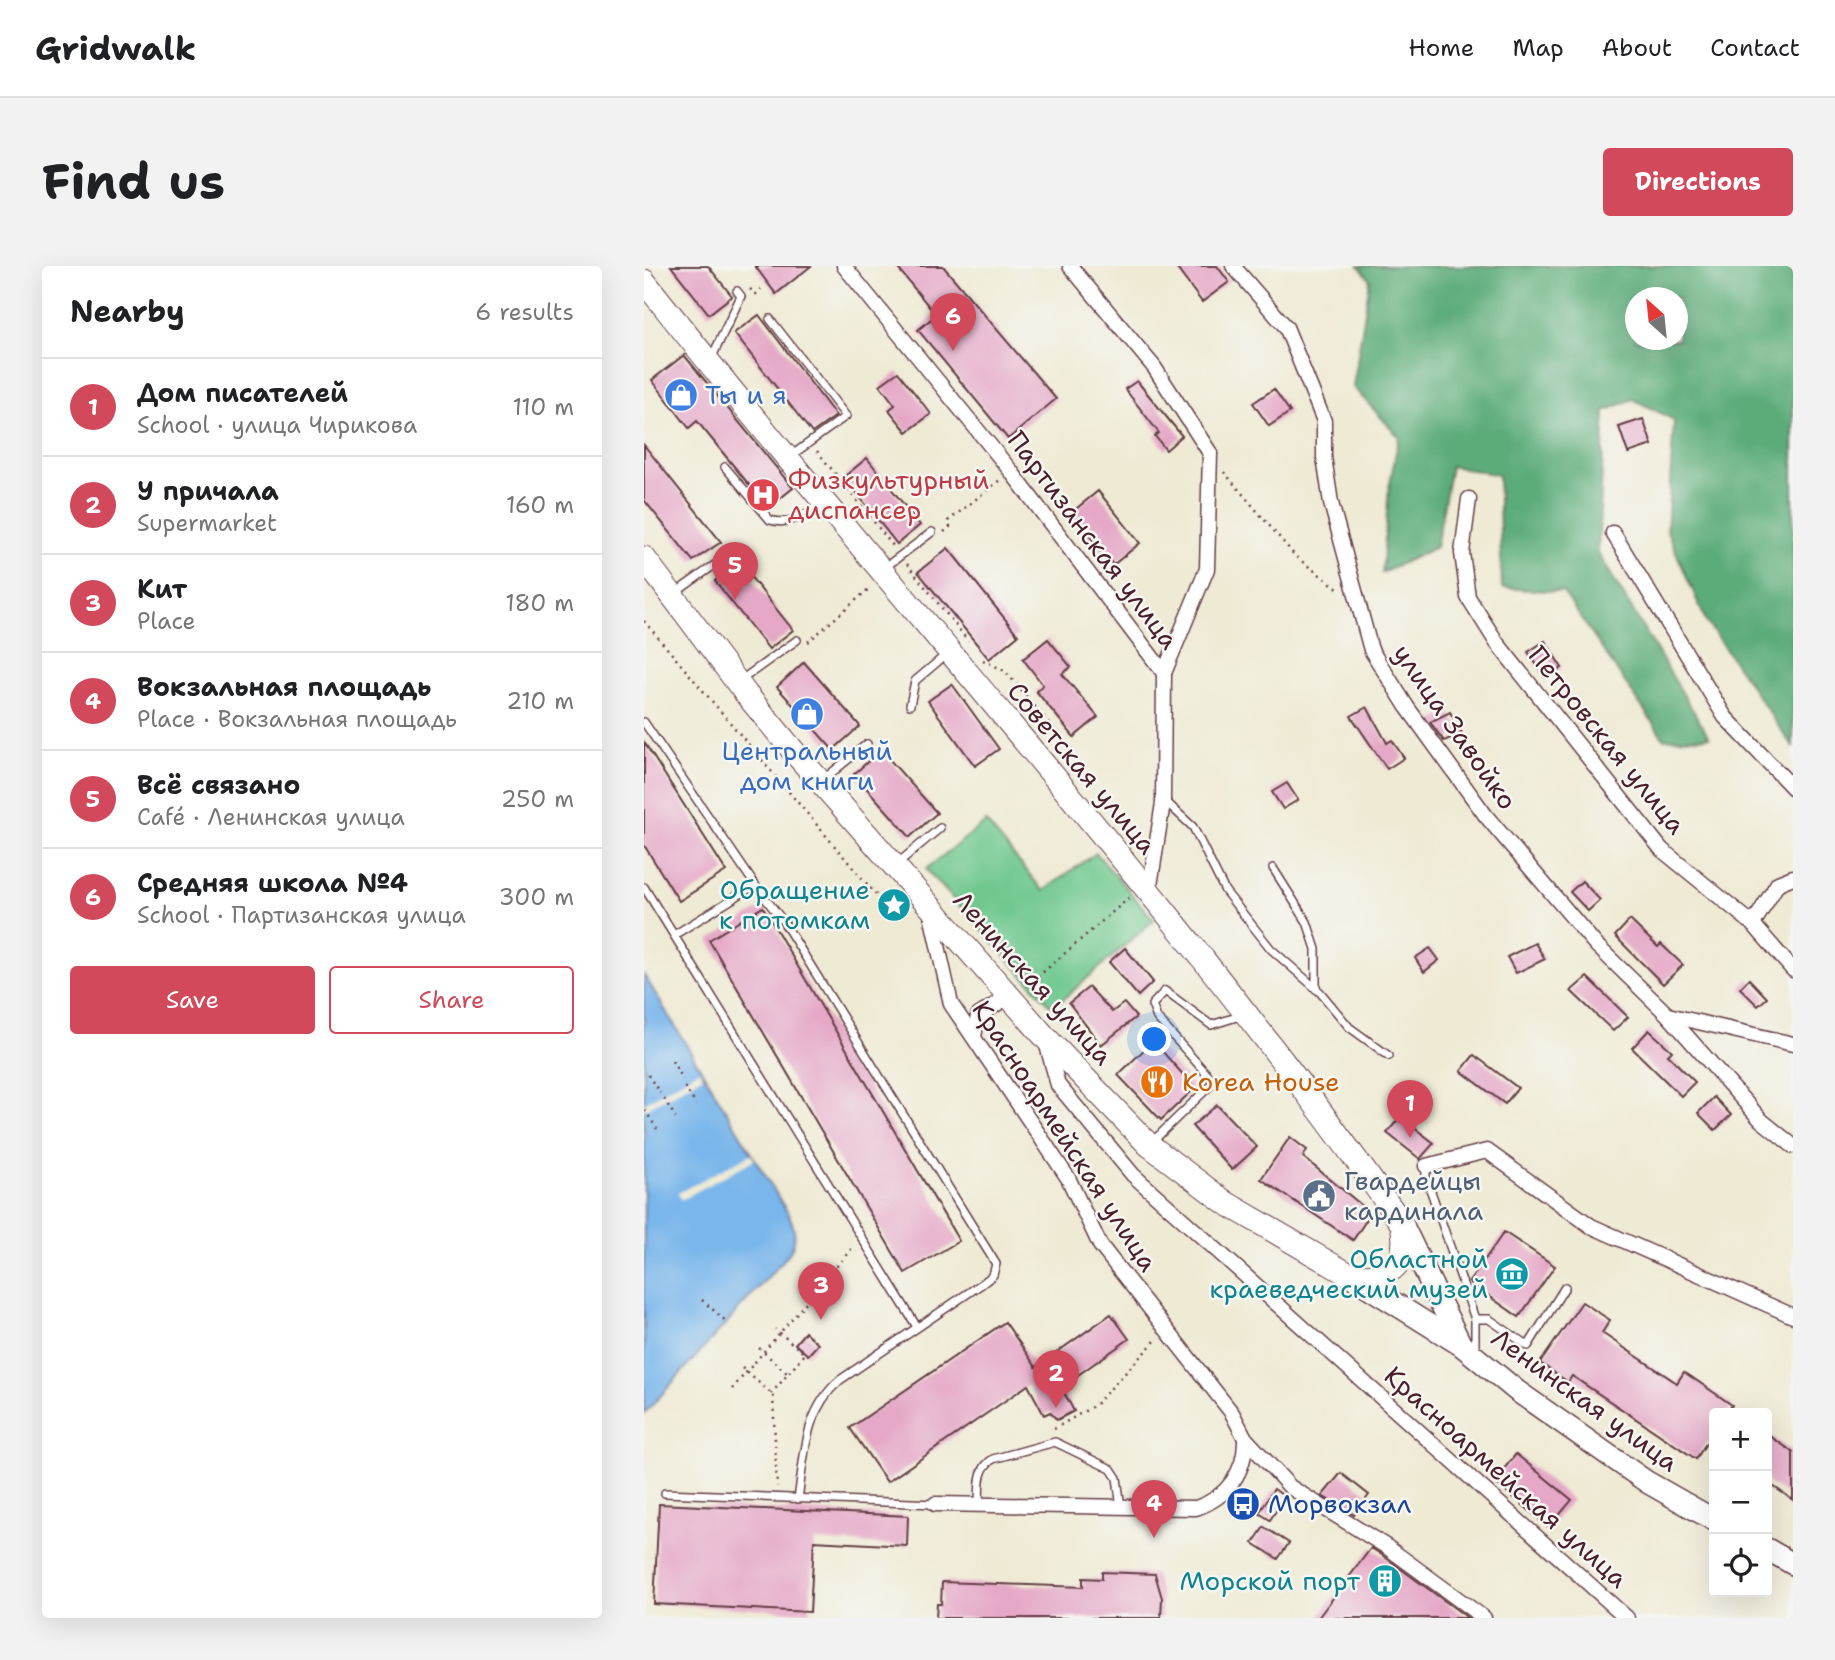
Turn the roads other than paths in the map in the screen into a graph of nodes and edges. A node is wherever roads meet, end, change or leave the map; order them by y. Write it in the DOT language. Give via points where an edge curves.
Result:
graph roads {
  1 [pos="844,266"];
  2 [pos="1070,266"];
  3 [pos="1233,266"];
  4 [pos="644,281"];
  5 [pos="737,291"];
  6 [pos="770,319"];
  7 [pos="710,362"];
  8 [pos="789,458"];
  9 [pos="726,467"];
  10 [pos="1469,499"];
  11 [pos="825,501"];
  12 [pos="932,532"];
  13 [pos="1613,533"];
  14 [pos="730,554"];
  15 [pos="644,558"];
  16 [pos="876,578"];
  17 [pos="672,596"];
  18 [pos="797,640"];
  19 [pos="958,647"];
  20 [pos="1164,673"];
  21 [pos="737,682"];
  22 [pos="909,705"];
  23 [pos="644,722"];
  24 [pos="867,744"];
  25 [pos="821,781"];
  26 [pos="1793,788"];
  27 [pos="1163,799"];
  28 [pos="940,828"];
  29 [pos="895,865"];
  30 [pos="1273,867"];
  31 [pos="1793,877"];
  32 [pos="755,885"];
  33 [pos="644,887"];
  34 [pos="1141,893"];
  35 [pos="929,904"];
  36 [pos="1753,924"];
  37 [pos="674,936"];
  38 [pos="1793,970"];
  39 [pos="1316,989"];
  40 [pos="1015,993"];
  41 [pos="1246,1014"];
  42 [pos="1668,1015"];
  43 [pos="974,1037"];
  44 [pos="1045,1037"];
  45 [pos="1793,1044"];
  46 [pos="1389,1056"];
  47 [pos="1149,1145"];
  48 [pos="1793,1146"];
  49 [pos="1426,1166"];
  50 [pos="1402,1224"];
  51 [pos="1346,1273"];
  52 [pos="1565,1287"];
  53 [pos="1793,1316"];
  54 [pos="1475,1319"];
  55 [pos="917,1327"];
  56 [pos="1468,1351"];
  57 [pos="1245,1438"];
  58 [pos="665,1493"];
  59 [pos="799,1499"];
  60 [pos="979,1503"];
  61 [pos="935,1504"];
  62 [pos="1121,1507"];
  63 [pos="1709,1517"];
  64 [pos="1772,1552"];
  65 [pos="1793,1564"];
  66 [pos="1484,1618"];
  67 [pos="1628,1618"];
  1 -- 20 [label="street, Партизанская улица" via="1010,470"];
  2 -- 20 [label="street" via="1154,367 1210,453 1207,569"];
  3 -- 42 [label="street, улица Завойко" via="1286,327 1324,421 1331,503 1371,650 1486,816 1596,945"];
  4 -- 7 [label="main road, Советская улица"];
  5 -- 7 [label="lane" via="741,296"];
  6 -- 8 [label="lane" via="846,416"];
  7 -- 8 [label="main road, Советская улица"];
  8 -- 11 [label="main road, Советская улица"];
  9 -- 11 [label="lane" via="770,520 795,520"];
  10 -- 36 [label="street, Петровская улица" via="1462,553 1468,597 1497,643 1662,850"];
  11 -- 16 [label="main road, Советская улица"];
  12 -- 16 [label="lane"];
  13 -- 26 [label="street" via="1725,717"];
  14 -- 17 [label="lane"];
  15 -- 17 [label="main road, Ленинская улица"];
  16 -- 19 [label="main road, Советская улица"];
  17 -- 21 [label="main road, Ленинская улица"];
  18 -- 21 [label="lane"];
  19 -- 22 [label="lane" via="915,681"];
  19 -- 34 [label="main road, Советская улица"];
  20 -- 27 [label="street, Партизанская улица"];
  21 -- 25 [label="main road, Ленинская улица"];
  23 -- 32 [label="lane"];
  24 -- 25 [label="lane"];
  25 -- 29 [label="main road, Ленинская улица"];
  27 -- 34 [label="street, Партизанская улица"];
  27 -- 39 [label="lane" via="1193,827 1225,891 1272,950"];
  28 -- 29 [label="lane"];
  29 -- 35 [label="main road, Ленинская улица"];
  30 -- 39 [label="lane" via="1307,922 1316,948"];
  31 -- 36 [label="street" via="1778,883"];
  32 -- 37 [label="lane"];
  32 -- 55 [label="lane" via="783,921 995,1261 995,1272 986,1281"];
  33 -- 37 [label="lane"];
  34 -- 41 [label="main road, Советская улица"];
  35 -- 40 [label="main road, Ленинская улица"];
  35 -- 43 [label="street, Красноармейская улица" via="951,1004"];
  36 -- 38 [label="street, Петровская улица"];
  37 -- 55 [label="lane"];
  39 -- 46 [label="lane" via="1349,1027"];
  40 -- 43 [label="street" via="978,1016"];
  40 -- 44 [label="main road, Ленинская улица"];
  41 -- 47 [label="lane" via="1211,1025 1165,991 1152,1005 1157,1018 1214,1082"];
  41 -- 50 [label="main road, Советская улица"];
  42 -- 45 [label="street"];
  42 -- 48 [label="street, улица Завойко" via="1761,1120"];
  43 -- 57 [label="street, Красноармейская улица" via="1068,1178 1100,1245 1232,1413"];
  44 -- 47 [label="main road, Ленинская улица"];
  44 -- 67 [label="street, Красноармейская улица" via="1058,1085 1132,1175"];
  47 -- 51 [label="main road, Ленинская улица" via="1226,1203"];
  49 -- 53 [label="street" via="1487,1151 1591,1226"];
  49 -- 54 [label="lane"];
  50 -- 51 [label="main road" via="1404,1251 1391,1270 1382,1276"];
  50 -- 56 [label="main road, Ленинская улица"];
  51 -- 56 [label="main road, Ленинская улица"];
  52 -- 54 [label="lane" via="1528,1346 1489,1319"];
  54 -- 56 [label="lane"];
  55 -- 59 [label="lane" via="840,1380 821,1400 809,1425"];
  56 -- 63 [label="main road, Ленинская улица" via="1647,1482"];
  57 -- 62 [label="street" via="1240,1470 1214,1500 1187,1509"];
  57 -- 66 [label="street, Красноармейская улица" via="1290,1487 1387,1546"];
  58 -- 59 [label="lane"];
  59 -- 61 [label="lane"];
  60 -- 61 [label="street"];
  60 -- 62 [label="street"];
  60 -- 62 [label="lane" via="985,1465 1046,1443 1063,1444 1111,1469 1117,1478"];
  64 -- 65 [label="main road"];
}
